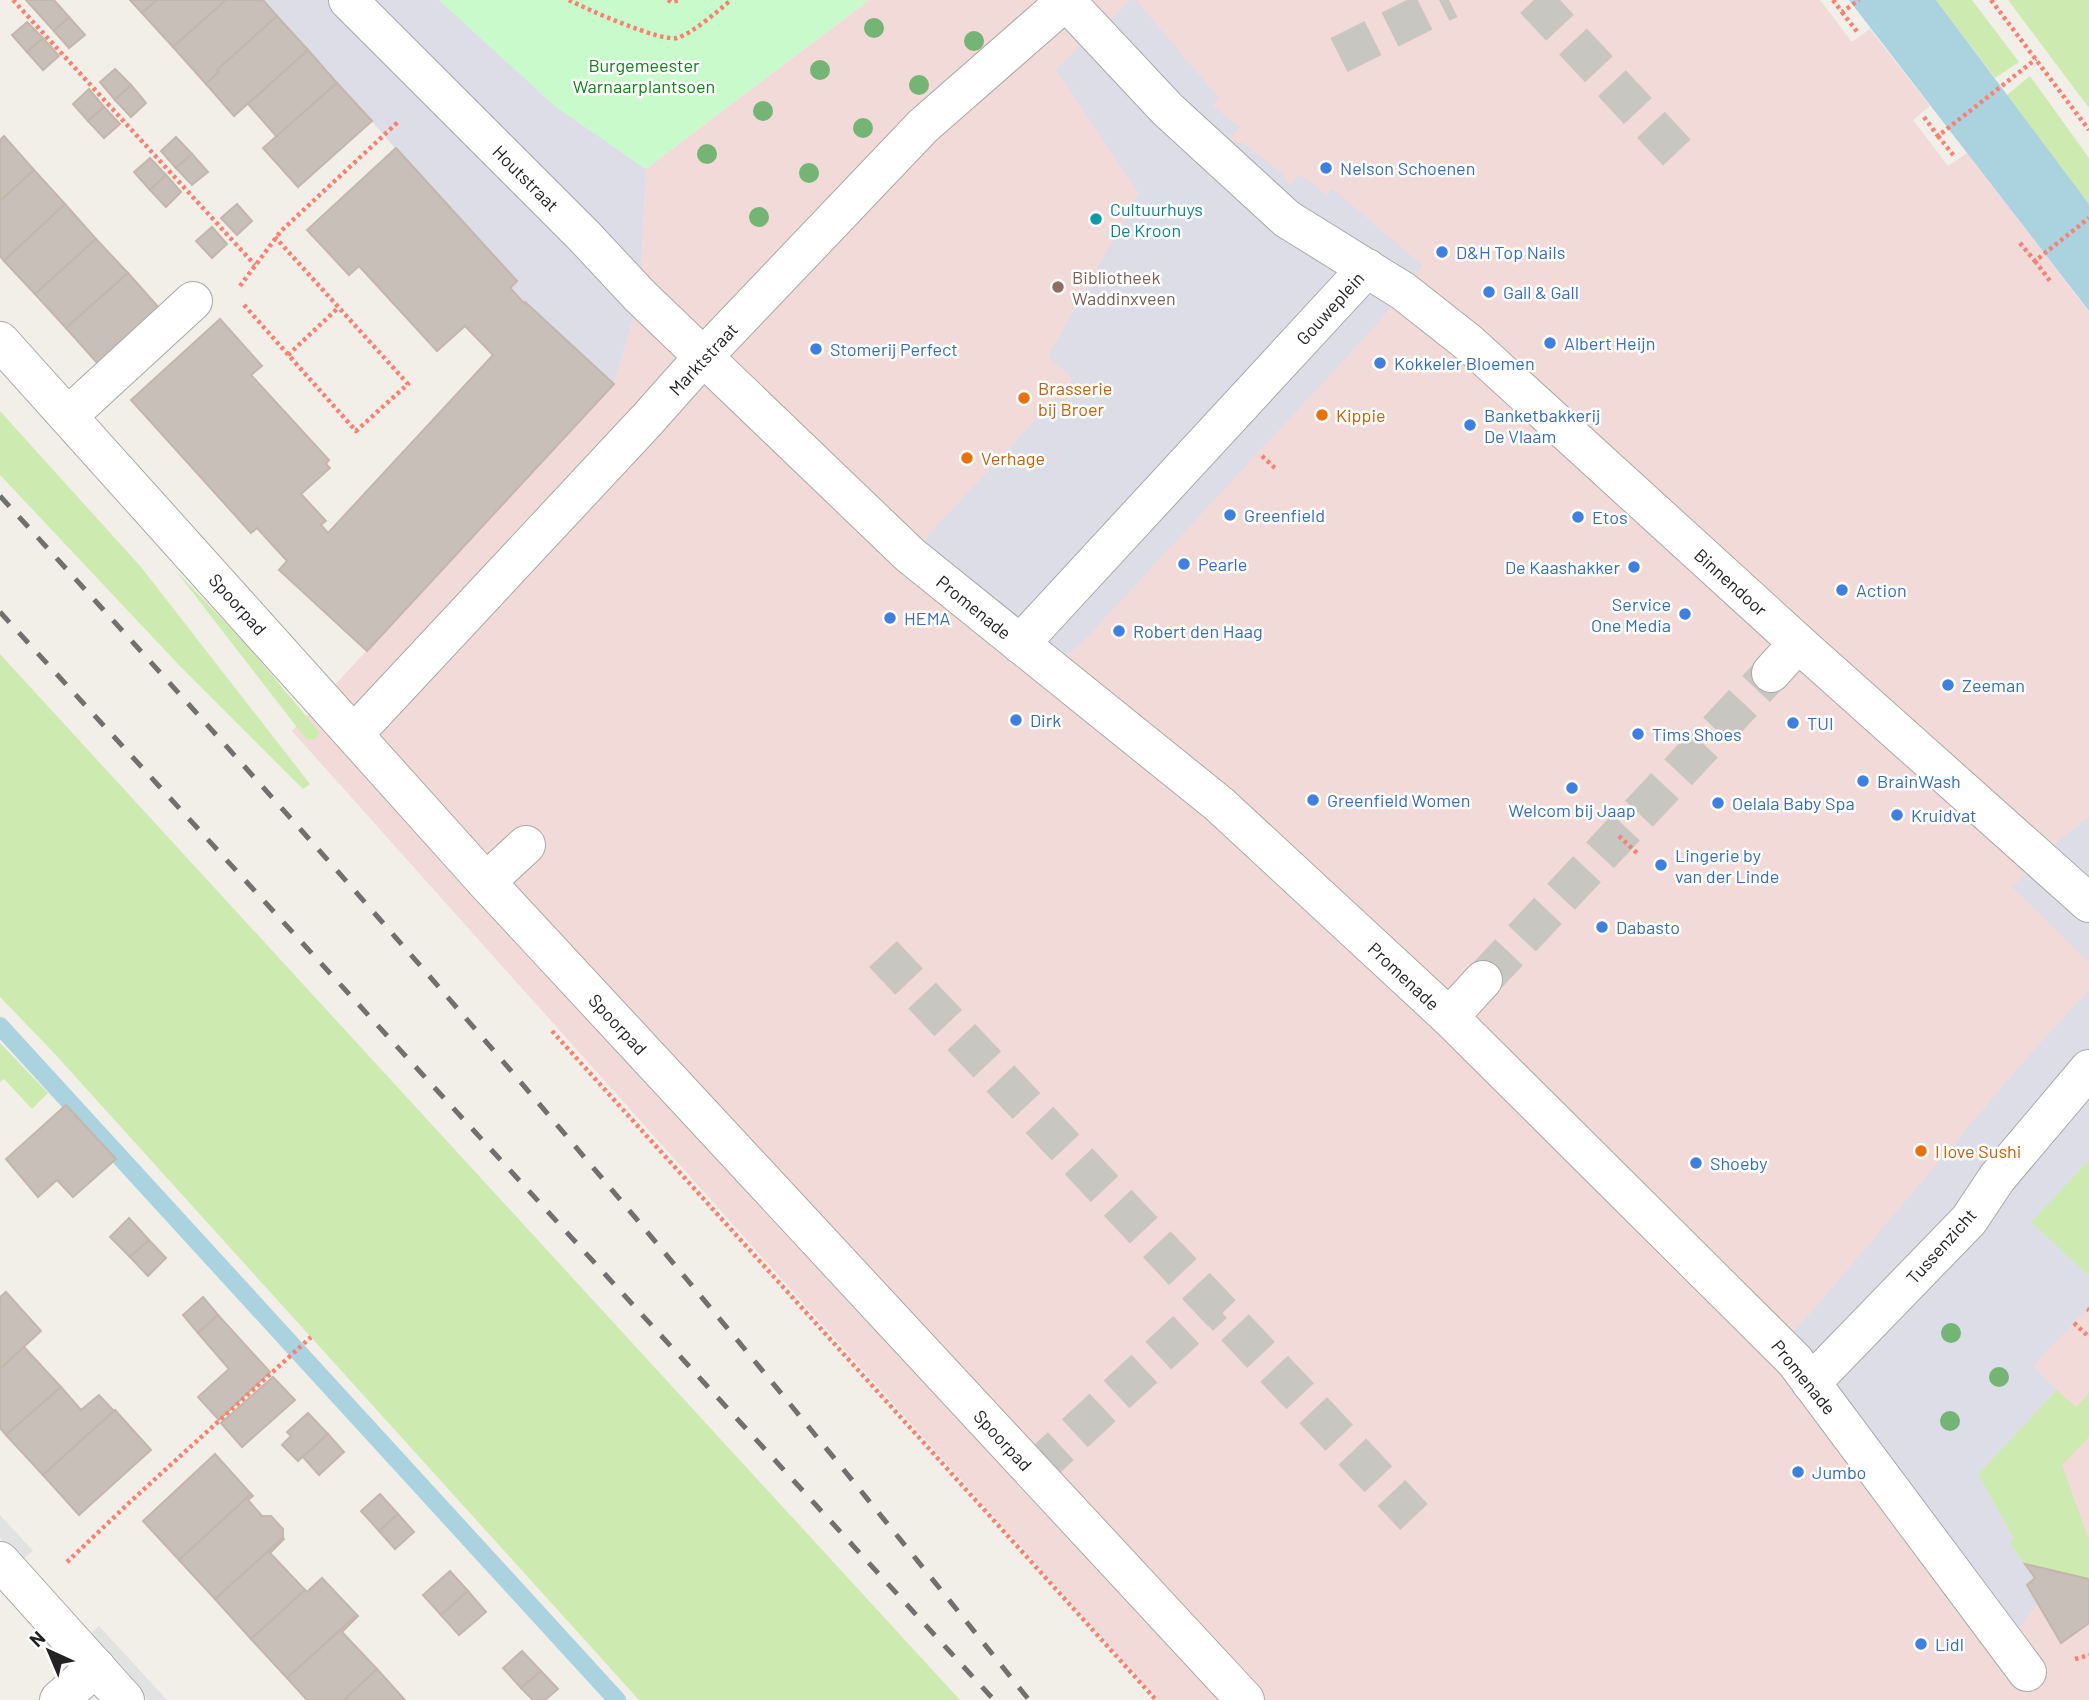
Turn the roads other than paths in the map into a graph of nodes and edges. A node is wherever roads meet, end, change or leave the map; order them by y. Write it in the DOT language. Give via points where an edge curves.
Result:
graph roads {
  1 [pos="348,0"];
  2 [pos="1067,0"];
  3 [pos="1367,268"];
  4 [pos="193,301"];
  5 [pos="0,341"];
  6 [pos="703,357"];
  7 [pos="68,416"];
  8 [pos="1798,643"];
  9 [pos="1020,644"];
  10 [pos="1771,673"];
  11 [pos="354,734"];
  12 [pos="534,854"];
  13 [pos="494,890"];
  14 [pos="2089,903"];
  15 [pos="1483,980"];
  16 [pos="1449,1017"];
  17 [pos="2089,1069"];
  18 [pos="1811,1383"];
  19 [pos="0,1561"];
  20 [pos="96,1667"];
  21 [pos="2027,1672"];
  22 [pos="59,1700"];
  23 [pos="125,1700"];
  24 [pos="1245,1700"];
  1 -- 6 [label="street, Houtstraat"];
  2 -- 3 [label="street, Gouweplein" via="1167,109 1287,219"];
  2 -- 6 [label="street, Marktstraat" via="923,126"];
  3 -- 8 [label="street, Binnendoor" via="1469,343"];
  3 -- 9 [label="street, Gouweplein"];
  4 -- 7 [label="street"];
  5 -- 7 [label="street, Spoorpad"];
  6 -- 9 [label="street, Promenade" via="910,555"];
  6 -- 11 [label="street, Marktstraat"];
  7 -- 11 [label="street, Spoorpad"];
  8 -- 10 [label="street"];
  8 -- 14 [label="street, Binnendoor"];
  9 -- 16 [label="street, Promenade" via="1219,804"];
  11 -- 13 [label="street, Spoorpad"];
  12 -- 13 [label="street"];
  13 -- 24 [label="street, Spoorpad"];
  15 -- 16 [label="street"];
  16 -- 18 [label="street, Promenade" via="1795,1361"];
  17 -- 18 [label="street, Tussenzicht" via="1997,1178 1969,1220"];
  18 -- 21 [label="street, Promenade"];
  19 -- 20 [label="street"];
  20 -- 22 [label="street"];
  20 -- 23 [label="street"];
}
